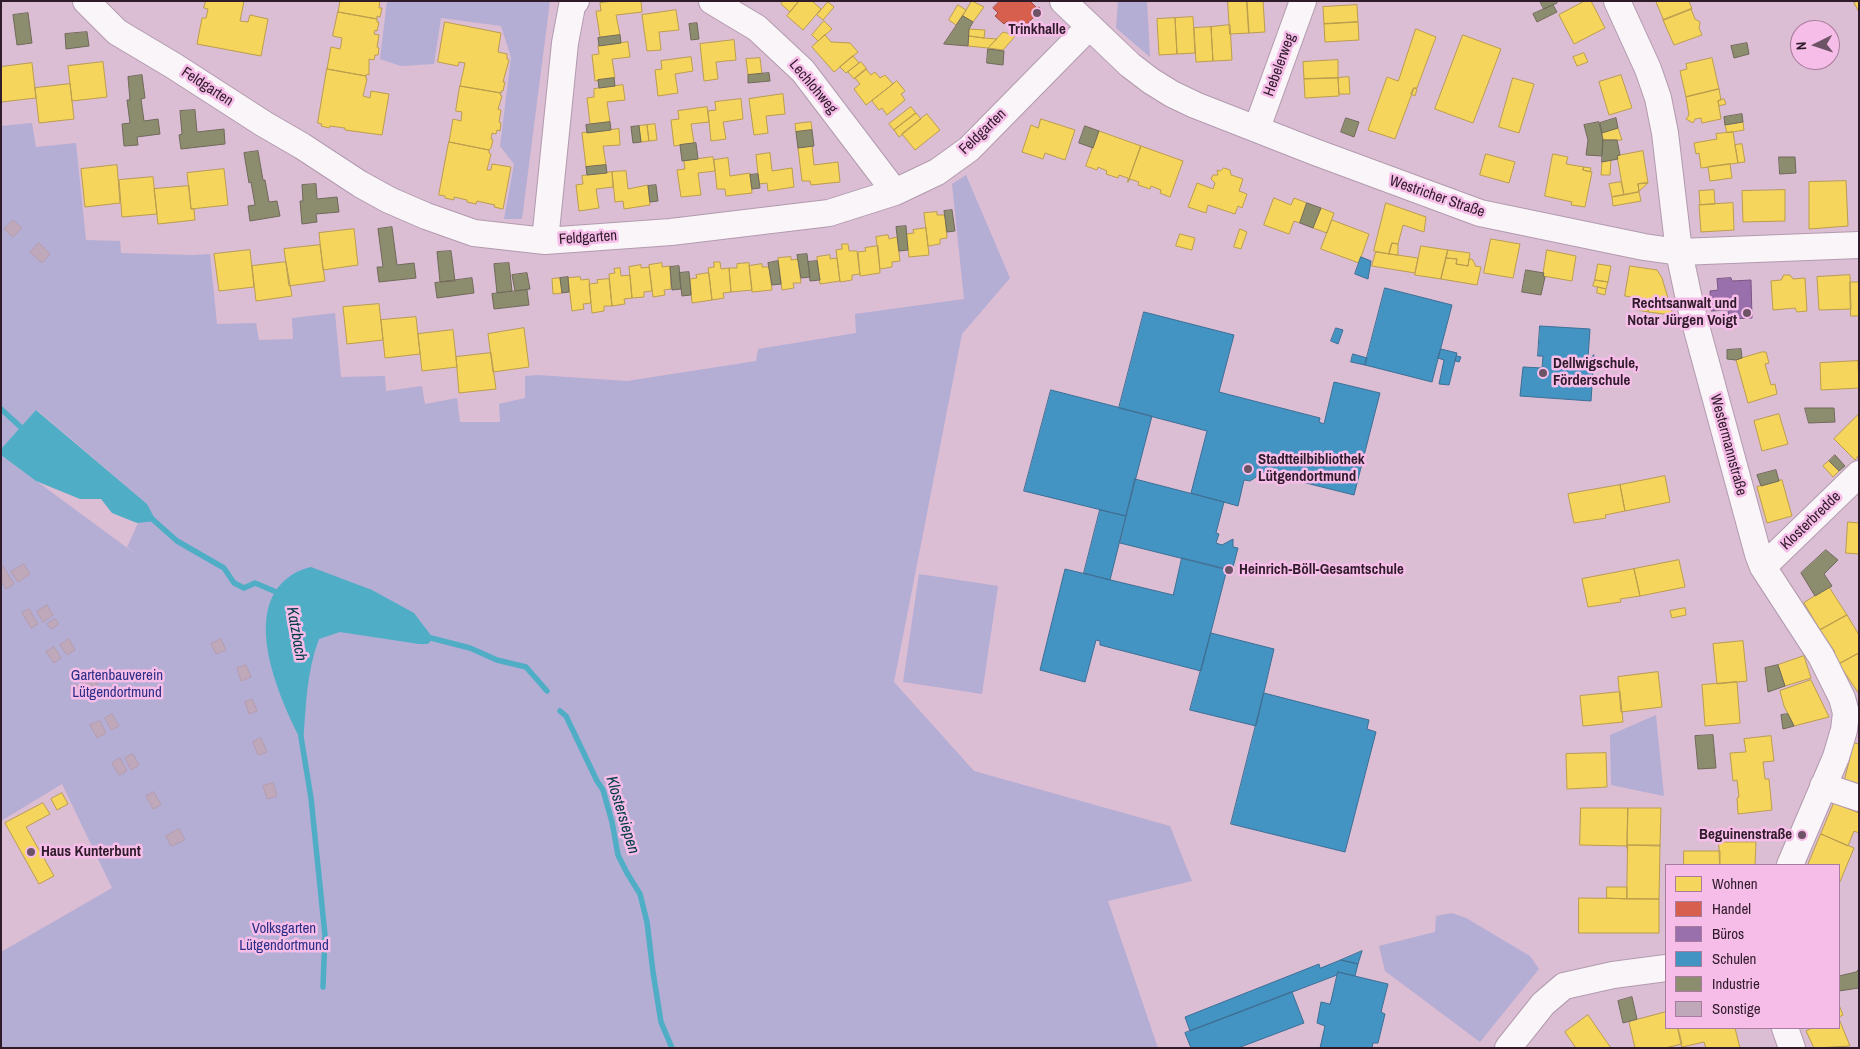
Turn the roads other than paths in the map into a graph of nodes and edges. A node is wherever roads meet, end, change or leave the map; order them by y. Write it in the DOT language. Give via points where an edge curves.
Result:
graph roads {
  1 [pos="86,1"];
  2 [pos="576,1"];
  3 [pos="712,1"];
  4 [pos="1063,1"];
  5 [pos="1303,1"];
  6 [pos="1617,1"];
  7 [pos="1089,26"];
  8 [pos="1257,128"];
  9 [pos="894,192"];
  10 [pos="545,242"];
  11 [pos="1859,245"];
  12 [pos="1679,252"];
  13 [pos="1859,474"];
  14 [pos="1847,497"];
  15 [pos="1763,567"];
  16 [pos="1853,711"];
  17 [pos="1823,786"];
  18 [pos="1859,798"];
  19 [pos="1790,864"];
  20 [pos="1665,968"];
  21 [pos="1785,1029"];
  22 [pos="1508,1048"];
  23 [pos="1792,1048"];
  1 -- 10 [label="street, Feldgarten" via="117,32 389,200 474,233"];
  2 -- 10 [label="street" via="572,6 565,43"];
  3 -- 9 [label="street, Lechlohweg" via="758,28 803,71"];
  4 -- 7 [label="street, Westricher Straße"];
  5 -- 8 [label="street, Hebelerweg"];
  6 -- 12 [label="street, Westermannstraße" via="1658,98"];
  7 -- 8 [label="street, Westricher Straße" via="1130,65 1172,94"];
  7 -- 9 [label="street, Feldgarten" via="969,149 937,172"];
  8 -- 12 [label="street, Westricher Straße" via="1480,213"];
  9 -- 10 [label="street, Feldgarten" via="829,213 672,232"];
  11 -- 12 [label="street, Westricher Straße"];
  12 -- 15 [label="street, Westermannstraße" via="1751,533"];
  13 -- 14 [label="street, Klosterbredde"];
  14 -- 15 [label="street, Klosterbredde"];
  15 -- 16 [label="street, Westermannstraße"];
  16 -- 17 [label="street, Westermannstraße"];
  17 -- 18 [label="street"];
  17 -- 19 [label="street, Westermannstraße"];
  20 -- 22 [label="street" via="1564,986 1544,1004"];
  21 -- 23 [label="street"];
}
